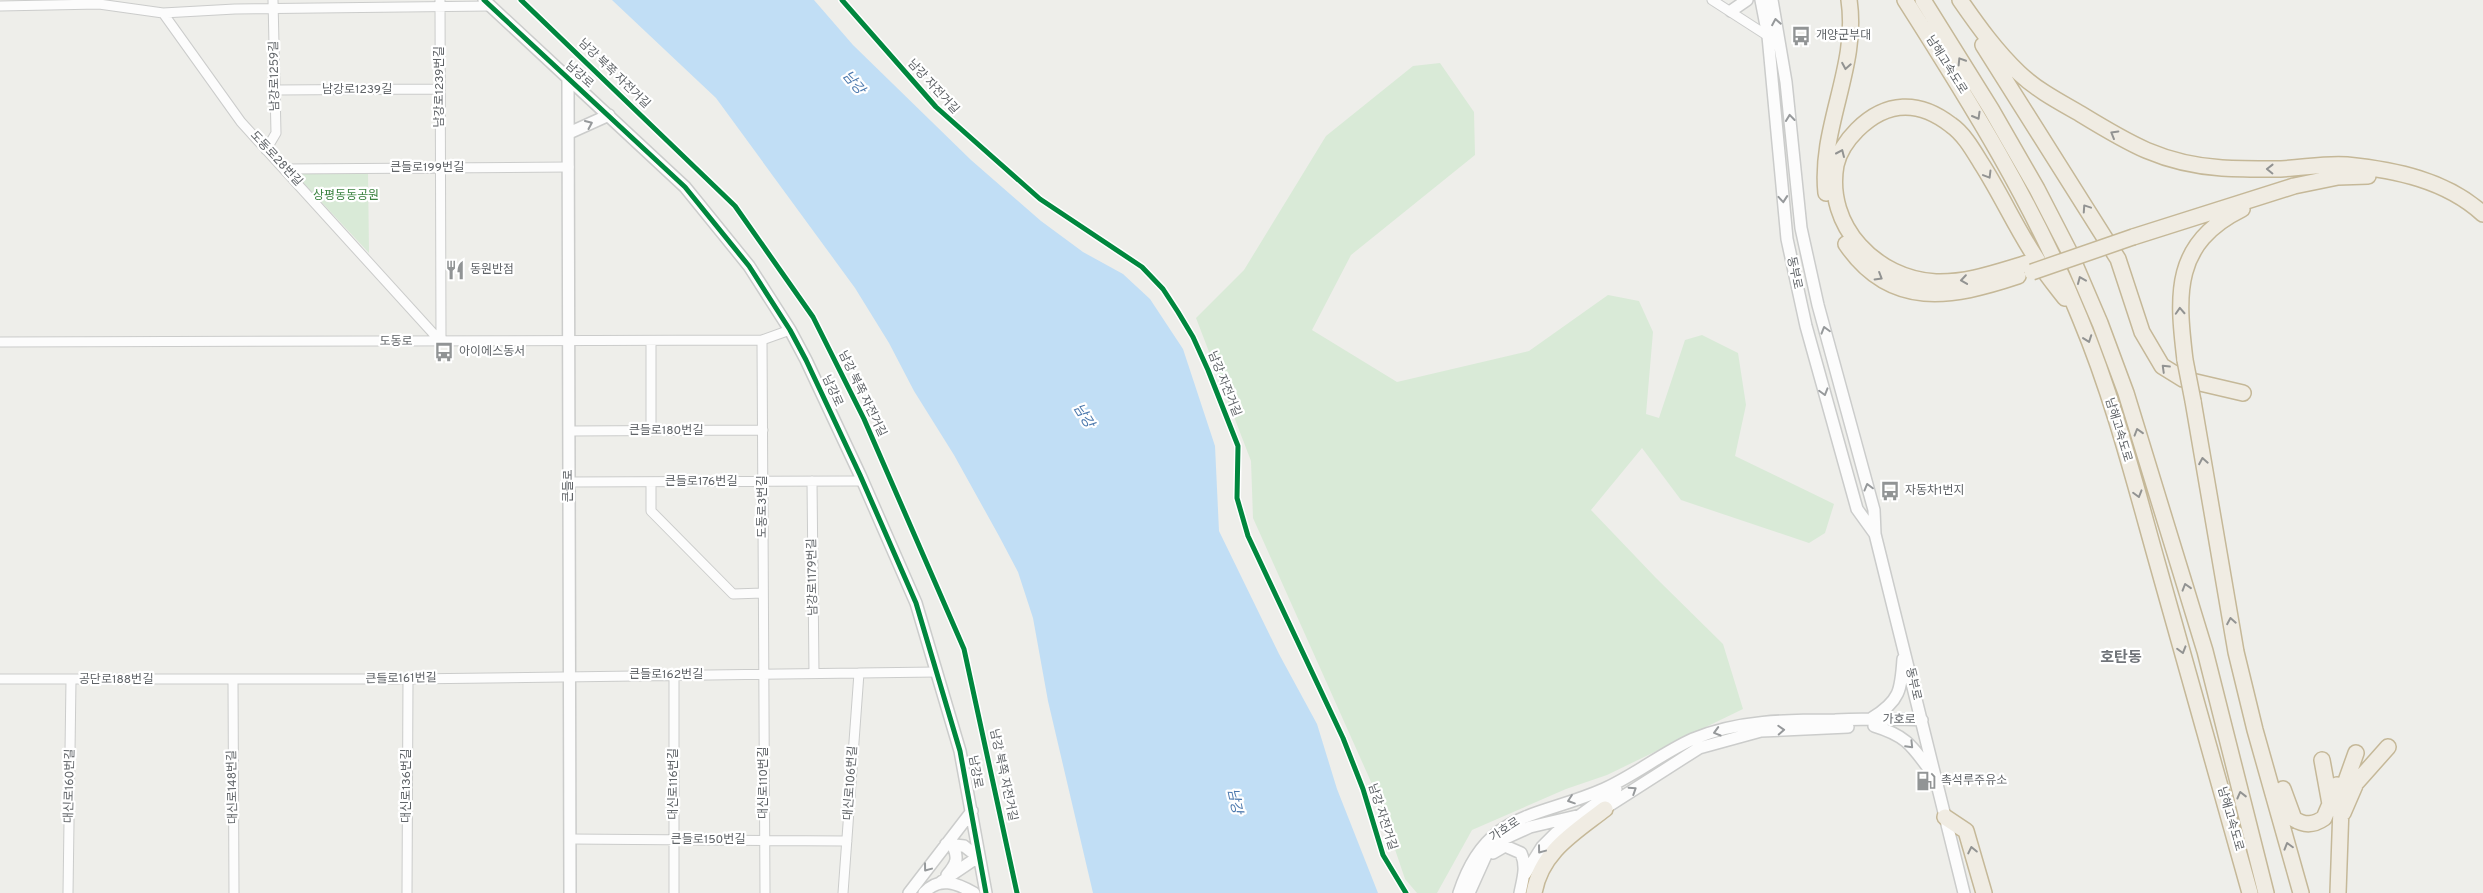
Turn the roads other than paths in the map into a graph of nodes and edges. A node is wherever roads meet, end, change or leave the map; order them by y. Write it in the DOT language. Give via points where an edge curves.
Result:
graph roads {
  1 [pos="1712,0"];
  2 [pos="1747,0"];
  3 [pos="1761,0"];
  4 [pos="1772,0"];
  5 [pos="1849,0"];
  6 [pos="1905,0"];
  7 [pos="1923,0"];
  8 [pos="1955,0"];
  9 [pos="1960,0"];
  10 [pos="440,3"];
  11 [pos="487,3"];
  12 [pos="273,4"];
  13 [pos="0,6"];
  14 [pos="1731,11"];
  15 [pos="163,13"];
  16 [pos="1768,36"];
  17 [pos="1780,44"];
  18 [pos="568,79"];
  19 [pos="440,89"];
  20 [pos="275,90"];
  21 [pos="609,115"];
  22 [pos="569,133"];
  23 [pos="266,150"];
  24 [pos="569,167"];
  25 [pos="439,168"];
  26 [pos="285,169"];
  27 [pos="2370,170"];
  28 [pos="2319,180"];
  29 [pos="2483,214"];
  30 [pos="2483,223"];
  31 [pos="2131,233"];
  32 [pos="2030,268"];
  33 [pos="2081,320"];
  34 [pos="790,330"];
  35 [pos="762,340"];
  36 [pos="568,341"];
  37 [pos="650,341"];
  38 [pos="0,342"];
  39 [pos="441,342"];
  40 [pos="2243,393"];
  41 [pos="651,430"];
  42 [pos="763,430"];
  43 [pos="569,431"];
  44 [pos="812,481"];
  45 [pos="863,481"];
  46 [pos="569,482"];
  47 [pos="651,482"];
  48 [pos="763,482"];
  49 [pos="1875,534"];
  50 [pos="763,593"];
  51 [pos="1904,645"];
  52 [pos="937,672"];
  53 [pos="814,673"];
  54 [pos="858,673"];
  55 [pos="764,674"];
  56 [pos="674,675"];
  57 [pos="568,676"];
  58 [pos="408,679"];
  59 [pos="0,680"];
  60 [pos="71,680"];
  61 [pos="232,680"];
  62 [pos="2244,683"];
  63 [pos="1922,720"];
  64 [pos="1872,722"];
  65 [pos="2356,753"];
  66 [pos="2379,753"];
  67 [pos="1647,765"];
  68 [pos="1936,778"];
  69 [pos="2340,799"];
  70 [pos="1605,809"];
  71 [pos="972,811"];
  72 [pos="1580,816"];
  73 [pos="1945,817"];
  74 [pos="2340,824"];
  75 [pos="570,839"];
  76 [pos="674,840"];
  77 [pos="764,840"];
  78 [pos="847,841"];
  79 [pos="949,844"];
  80 [pos="978,857"];
  81 [pos="1477,871"];
  82 [pos="1525,874"];
  83 [pos="942,882"];
  84 [pos="68,893"];
  85 [pos="234,893"];
  86 [pos="406,893"];
  87 [pos="570,893"];
  88 [pos="674,893"];
  89 [pos="765,893"];
  90 [pos="843,893"];
  91 [pos="909,893"];
  92 [pos="924,893"];
  93 [pos="974,893"];
  94 [pos="986,893"];
  95 [pos="1459,893"];
  96 [pos="1469,893"];
  97 [pos="1520,893"];
  98 [pos="1534,893"];
  99 [pos="1964,893"];
  100 [pos="1984,893"];
  101 [pos="2250,893"];
  102 [pos="2266,893"];
  103 [pos="2302,893"];
  104 [pos="2338,893"];
  1 -- 14 [label="street"];
  2 -- 14 [label="street"];
  3 -- 16 [label="street, 동부로"];
  17 -- 4 [label="street, 동부로, one-way"];
  5 -- 32 [label="highway, one-way" via="1848,54 1825,166 1827,199 1843,240 1872,273 1912,292 1940,295 1964,292"];
  6 -- 33 [label="highway, 남해고속도로, one-way" via="1967,98 2020,192 2054,257"];
  102 -- 7 [label="highway, 남해고속도로, one-way" via="2204,651 2126,393 2100,323 2038,189"];
  40 -- 8 [label="highway, one-way" via="2183,379 2162,366 2142,332 2118,259"];
  27 -- 9 [label="highway, one-way" via="2346,166 2221,168 2166,158 2139,149 2045,94 2021,75 1988,39"];
  10 -- 11 [label="street"];
  10 -- 12 [label="street"];
  10 -- 19 [label="street, 남강로1239번길"];
  11 -- 18 [label="street, 남강로"];
  12 -- 15 [label="street"];
  12 -- 20 [label="street, 남강로1259길"];
  13 -- 15 [label="street" via="99,4"];
  14 -- 16 [label="street"];
  15 -- 23 [label="street, 도동로28번길" via="241,122"];
  16 -- 17 [label="street"];
  16 -- 49 [label="street, 동부로, one-way" via="1787,239 1806,326 1857,509"];
  49 -- 17 [label="street, 동부로, one-way" via="1874,510 1818,305 1801,228"];
  18 -- 21 [label="street, 남강로"];
  18 -- 22 [label="street, 큰들로"];
  19 -- 20 [label="street, 남강로1239길"];
  19 -- 25 [label="street, 남강로1239번길"];
  20 -- 23 [label="street, 남강로1259길" via="276,133"];
  22 -- 21 [label="street, one-way"];
  21 -- 34 [label="street, 남강로" via="685,187 718,226 749,266"];
  22 -- 24 [label="street, 큰들로"];
  23 -- 26 [label="street, 도동로28번길"];
  24 -- 25 [label="street, 큰들로199번길"];
  24 -- 36 [label="street, 큰들로"];
  25 -- 26 [label="street, 큰들로199번길"];
  25 -- 39 [label="street, 남강로1239번길"];
  26 -- 39 [label="street, 도동로28번길"];
  27 -- 29 [label="highway" via="2423,180 2463,198"];
  27 -- 31 [label="highway" via="2312,173"];
  28 -- 30 [label="highway" via="2358,176 2396,179 2447,198"];
  28 -- 31 [label="highway"];
  62 -- 28 [label="highway, one-way, bridge" via="2186,360 2179,302 2184,273 2198,245 2217,225 2233,213"];
  31 -- 32 [label="highway, bridge"];
  32 -- 33 [label="highway, one-way" via="1973,279 1934,282 1908,277 1874,261 1844,226 1836,199 1836,166 1849,138 1869,119 1891,108 1927,111 1952,125 1982,164 2036,259"];
  33 -- 101 [label="highway, 남해고속도로, one-way" via="2114,414"];
  34 -- 35 [label="street, 도동로"];
  34 -- 45 [label="street, 남강로"];
  35 -- 37 [label="street, 도동로"];
  35 -- 42 [label="street, 도동로3번길"];
  36 -- 37 [label="street, 도동로"];
  36 -- 39 [label="street, 도동로"];
  36 -- 43 [label="street, 큰들로"];
  37 -- 41 [label="street"];
  38 -- 39 [label="street, 도동로"];
  41 -- 42 [label="street, 큰들로180번길"];
  41 -- 43 [label="street, 큰들로180번길"];
  42 -- 48 [label="street, 도동로3번길"];
  43 -- 46 [label="street, 큰들로"];
  44 -- 45 [label="street, 큰들로176번길"];
  44 -- 48 [label="street, 큰들로176번길"];
  44 -- 53 [label="street, 남강로1179번길"];
  45 -- 52 [label="street, 남강로" via="916,603"];
  46 -- 47 [label="street, 큰들로176번길"];
  46 -- 57 [label="street, 큰들로"];
  47 -- 48 [label="street, 큰들로176번길"];
  47 -- 50 [label="street" via="651,511 733,594"];
  48 -- 50 [label="street, 도동로3번길"];
  49 -- 51 [label="street, 동부로"];
  50 -- 55 [label="street, 도동로3번길"];
  51 -- 63 [label="street, 동부로"];
  51 -- 64 [label="street" via="1902,687 1895,700"];
  52 -- 54 [label="street"];
  52 -- 71 [label="street, 남강로" via="960,751"];
  53 -- 54 [label="street"];
  53 -- 55 [label="street"];
  54 -- 78 [label="street, 대신로106번길"];
  55 -- 56 [label="street, 큰들로162번길"];
  55 -- 77 [label="street, 대신로110번길"];
  56 -- 57 [label="street, 큰들로162번길"];
  56 -- 76 [label="street, 대신로116번길"];
  57 -- 58 [label="street, 큰들로161번길"];
  57 -- 75 [label="street, 큰들로"];
  58 -- 61 [label="street, 큰들로161번길"];
  58 -- 86 [label="street, 대신로136번길"];
  59 -- 60 [label="street, 공단로188번길"];
  60 -- 61 [label="street, 공단로188번길"];
  60 -- 84 [label="street, 대신로160번길"];
  61 -- 85 [label="street, 대신로148번길"];
  62 -- 69 [label="highway" via="2265,726 2287,805 2294,819 2305,824 2319,821 2329,810 2326,759"];
  103 -- 62 [label="highway, one-way"];
  63 -- 64 [label="street, 가호로" via="1904,724"];
  63 -- 68 [label="street, 동부로"];
  64 -- 67 [label="street, 가호로, one-way" via="1770,721 1744,724 1696,738"];
  64 -- 68 [label="street, one-way" via="1907,740"];
  70 -- 64 [label="street, 가호로, one-way" via="1699,748 1761,731"];
  65 -- 69 [label="highway"];
  66 -- 74 [label="highway" via="2356,783"];
  67 -- 72 [label="street"];
  67 -- 95 [label="street, 가호로, one-way" via="1604,789 1531,814 1493,835 1468,867"];
  68 -- 73 [label="street, 동부로"];
  69 -- 74 [label="highway"];
  70 -- 72 [label="street, 가호로"];
  70 -- 98 [label="highway" via="1559,844 1536,878"];
  71 -- 79 [label="street"];
  71 -- 80 [label="street, 남강로"];
  72 -- 81 [label="street, 가호로" via="1510,835 1487,852"];
  72 -- 82 [label="street, one-way" via="1542,847"];
  73 -- 99 [label="street, 동부로"];
  100 -- 73 [label="highway, one-way" via="1966,831"];
  74 -- 104 [label="highway"];
  75 -- 76 [label="street, 큰들로150번길"];
  75 -- 87 [label="street, 큰들로"];
  76 -- 77 [label="street, 큰들로150번길"];
  76 -- 88 [label="street, 대신로116번길"];
  77 -- 78 [label="street, 큰들로150번길"];
  77 -- 89 [label="street, 대신로110번길"];
  78 -- 90 [label="street, 대신로106번길"];
  79 -- 80 [label="street" via="964,846"];
  79 -- 83 [label="street" via="957,854 956,864"];
  79 -- 91 [label="street, one-way"];
  80 -- 83 [label="street"];
  80 -- 94 [label="street, 남강로"];
  81 -- 82 [label="street" via="1496,850 1505,846 1521,852"];
  81 -- 96 [label="street, 가호로"];
  82 -- 97 [label="street"];
  83 -- 92 [label="street"];
  83 -- 93 [label="street" via="954,882"];
}
